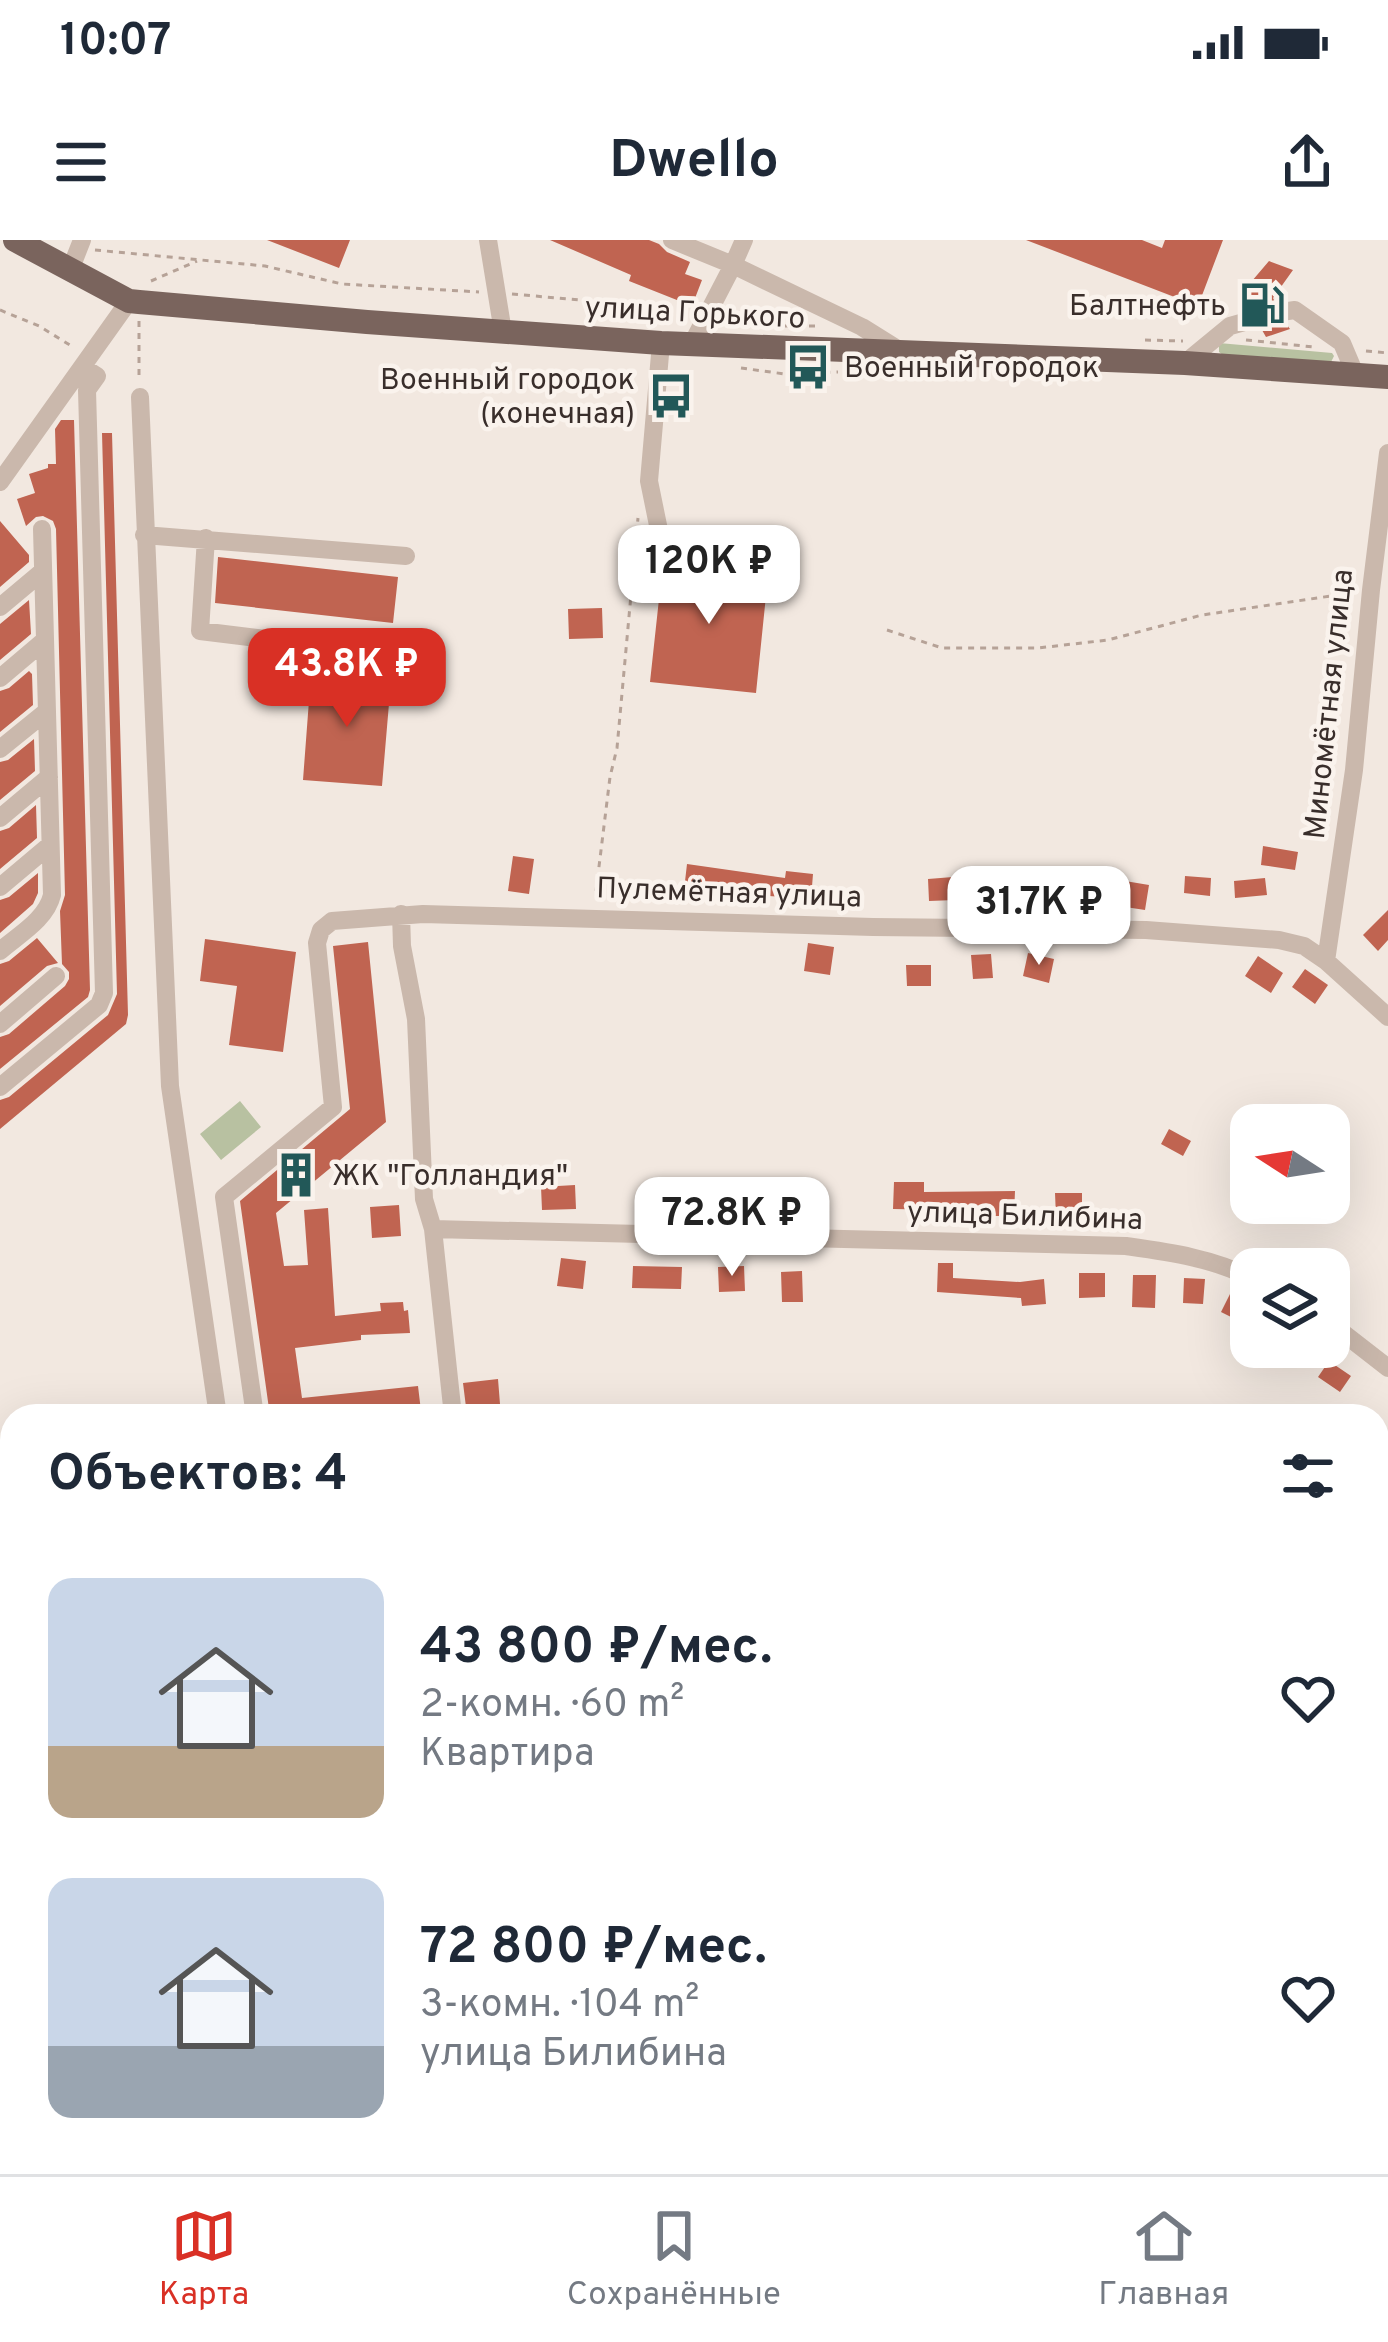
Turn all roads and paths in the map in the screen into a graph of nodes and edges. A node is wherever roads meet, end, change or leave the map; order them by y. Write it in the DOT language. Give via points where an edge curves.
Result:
graph roads {
  1 [pos="14,240"];
  2 [pos="488,240"];
  3 [pos="672,240"];
  4 [pos="744,240"];
  5 [pos="77,252"];
  6 [pos="199,260"];
  7 [pos="733,265"];
  8 [pos="497,293"];
  9 [pos="137,296"];
  10 [pos="0,310"];
  11 [pos="1281,313"];
  12 [pos="1255,320"];
  13 [pos="766,326"];
  14 [pos="814,326"];
  15 [pos="503,332"];
  16 [pos="698,334"];
  17 [pos="1141,340"];
  18 [pos="1210,342"];
  19 [pos="661,343"];
  20 [pos="1344,350"];
  21 [pos="902,352"];
  22 [pos="1388,353"];
  23 [pos="1185,363"];
  24 [pos="90,366"];
  25 [pos="740,368"];
  26 [pos="838,372"];
  27 [pos="1356,376"];
  28 [pos="1388,377"];
  29 [pos="140,397"];
  30 [pos="1388,453"];
  31 [pos="649,481"];
  32 [pos="0,482"];
  33 [pos="42,529"];
  34 [pos="143,535"];
  35 [pos="206,538"];
  36 [pos="764,555"];
  37 [pos="406,556"];
  38 [pos="43,571"];
  39 [pos="1371,590"];
  40 [pos="0,608"];
  41 [pos="887,630"];
  42 [pos="45,640"];
  43 [pos="395,655"];
  44 [pos="0,677"];
  45 [pos="47,710"];
  46 [pos="0,749"];
  47 [pos="49,777"];
  48 [pos="0,818"];
  49 [pos="50,845"];
  50 [pos="0,887"];
  51 [pos="596,892"];
  52 [pos="401,914"];
  53 [pos="0,951"];
  54 [pos="1326,961"];
  55 [pos="56,976"];
  56 [pos="1388,1017"];
  57 [pos="0,1024"];
  58 [pos="0,1088"];
  59 [pos="433,1229"];
  60 [pos="1230,1267"];
  61 [pos="1350,1338"];
  62 [pos="1388,1367"];
  63 [pos="216,1404"];
  64 [pos="253,1404"];
  65 [pos="452,1404"];
  1 -- 5 [label="main road, улица Горького"];
  2 -- 8 [label="street"];
  3 -- 7 [label="street"];
  4 -- 7 [label="street"];
  5 -- 6 [label="path"];
  5 -- 9 [label="main road, улица Горького"];
  6 -- 8 [label="path" via="283,268 342,284"];
  6 -- 9 [label="path"];
  7 -- 16 [label="street"];
  7 -- 21 [label="street"];
  8 -- 15 [label="street"];
  8 -- 16 [label="path" via="580,300"];
  9 -- 15 [label="main road, улица Горького"];
  9 -- 24 [label="street"];
  9 -- 29 [label="path"];
  10 -- 24 [label="path" via="39,326"];
  11 -- 20 [label="street" via="1294,310"];
  12 -- 18 [label="street" via="1229,326"];
  13 -- 14 [label="path"];
  15 -- 19 [label="main road, улица Горького"];
  16 -- 19 [label="main road, улица Горького"];
  16 -- 21 [label="main road, улица Горького"];
  17 -- 18 [label="path"];
  18 -- 20 [label="path"];
  18 -- 23 [label="street"];
  19 -- 31 [label="street"];
  20 -- 22 [label="path"];
  20 -- 27 [label="street"];
  21 -- 23 [label="main road, улица Горького"];
  23 -- 27 [label="main road, улица Горького"];
  24 -- 32 [label="street"];
  24 -- 58 [label="street" via="104,994"];
  25 -- 26 [label="path"];
  27 -- 28 [label="main road, улица Горького"];
  29 -- 34 [label="street"];
  30 -- 39 [label="street, Миномётная улица"];
  31 -- 36 [label="street" via="661,540"];
  31 -- 51 [label="path" via="639,502"];
  33 -- 38 [label="street"];
  34 -- 35 [label="street"];
  34 -- 63 [label="street" via="170,1086"];
  35 -- 37 [label="street"];
  35 -- 43 [label="street" via="200,631"];
  38 -- 40 [label="street"];
  38 -- 42 [label="street"];
  39 -- 41 [label="path" via="1037,648 942,648"];
  39 -- 54 [label="street, Миномётная улица"];
  42 -- 44 [label="street"];
  42 -- 45 [label="street"];
  45 -- 46 [label="street"];
  45 -- 47 [label="street"];
  47 -- 48 [label="street"];
  47 -- 49 [label="street"];
  49 -- 50 [label="street"];
  49 -- 53 [label="street" via="50,905"];
  52 -- 54 [label="street, Пулемётная улица" via="1146,930 1279,940"];
  52 -- 59 [label="street"];
  52 -- 64 [label="street, Пулемётная улица" via="332,921 321,930 333,1108 224,1197"];
  54 -- 56 [label="street, Пулемётная улица"];
  55 -- 57 [label="street"];
  59 -- 60 [label="street, улица Билибина" via="1126,1246"];
  59 -- 65 [label="street"];
  61 -- 62 [label="street"];
}
